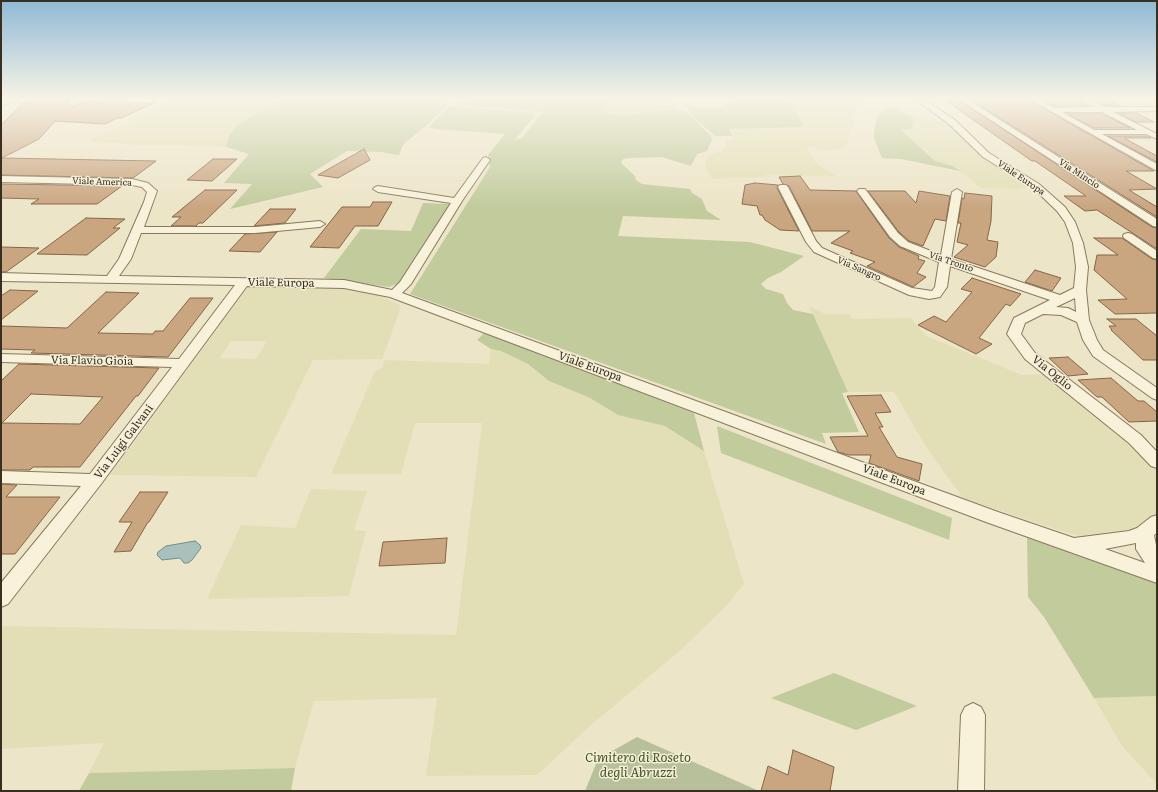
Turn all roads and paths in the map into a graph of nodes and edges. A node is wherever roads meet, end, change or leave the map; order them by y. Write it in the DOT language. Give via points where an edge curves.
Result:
graph roads {
  1 [pos="967,135"];
  2 [pos="1017,135"];
  3 [pos="1097,135"];
  4 [pos="486,160"];
  5 [pos="1156,167"];
  6 [pos="1,179"];
  7 [pos="783,187"];
  8 [pos="378,189"];
  9 [pos="862,191"];
  10 [pos="957,192"];
  11 [pos="457,201"];
  12 [pos="1157,213"];
  13 [pos="1140,214"];
  14 [pos="320,224"];
  15 [pos="1157,224"];
  16 [pos="137,230"];
  17 [pos="1128,236"];
  18 [pos="1157,256"];
  19 [pos="125,258"];
  20 [pos="947,260"];
  21 [pos="1,278"];
  22 [pos="66,279"];
  23 [pos="110,280"];
  24 [pos="160,281"];
  25 [pos="244,282"];
  26 [pos="1080,290"];
  27 [pos="394,294"];
  28 [pos="1062,300"];
  29 [pos="1038,310"];
  30 [pos="1083,320"];
  31 [pos="1,358"];
  32 [pos="183,363"];
  33 [pos="1157,395"];
  34 [pos="1152,452"];
  35 [pos="1157,462"];
  36 [pos="1,477"];
  37 [pos="95,480"];
  38 [pos="1150,528"];
  39 [pos="1072,545"];
  40 [pos="1157,565"];
  41 [pos="1157,575"];
  42 [pos="1,598"];
  43 [pos="973,715"];
  44 [pos="971,791"];
  1 -- 26 [label="street, Viale Europa" via="986,155 1036,186 1070,222 1078,243 1082,267"];
  2 -- 13 [label="street, Via Mincio"];
  3 -- 5 [label="street"];
  4 -- 11 [label="street"];
  6 -- 16 [label="street, Viale America" via="132,182 145,185 152,191 151,197"];
  7 -- 20 [label="street, Via Sangro" via="813,244 818,250 830,256 909,291 929,295 936,294 940,289"];
  8 -- 11 [label="street"];
  9 -- 20 [label="street, Via Tronto" via="898,240 917,250"];
  10 -- 20 [label="street, Via Sangro"];
  11 -- 27 [label="street" via="405,284"];
  12 -- 13 [label="street"];
  13 -- 15 [label="street, Via Mincio"];
  14 -- 16 [label="street" via="254,230"];
  16 -- 19 [label="street, Viale America"];
  17 -- 18 [label="street"];
  19 -- 22 [label="street" via="98,271"];
  19 -- 23 [label="street, Viale America"];
  19 -- 24 [label="street" via="131,269"];
  20 -- 28 [label="street, Via Tronto"];
  21 -- 22 [label="street, Viale Europa"];
  22 -- 23 [label="street, Viale Europa"];
  23 -- 24 [label="street, Viale Europa"];
  24 -- 25 [label="street, Viale Europa"];
  25 -- 27 [label="street, Viale Europa" via="344,284"];
  25 -- 32 [label="street, Via Luigi Galvani"];
  26 -- 28 [label="street, Via Oglio"];
  26 -- 30 [label="street, Viale Europa"];
  27 -- 39 [label="street, Viale Europa"];
  28 -- 29 [label="street, Via Oglio"];
  29 -- 30 [label="street" via="1063,311"];
  29 -- 34 [label="street, Via Oglio" via="1019,321 1014,334 1030,356"];
  30 -- 33 [label="street, Viale Europa" via="1098,353"];
  31 -- 32 [label="street, Via Flavio Gioia"];
  32 -- 37 [label="street, Via Luigi Galvani"];
  34 -- 35 [label="street, Via Oglio"];
  36 -- 37 [label="street"];
  37 -- 42 [label="street, Via Luigi Galvani"];
  38 -- 39 [label="street" via="1122,540"];
  38 -- 40 [label="street" via="1146,549"];
  39 -- 41 [label="street, Viale Europa"];
  43 -- 44 [label="street"];
}
